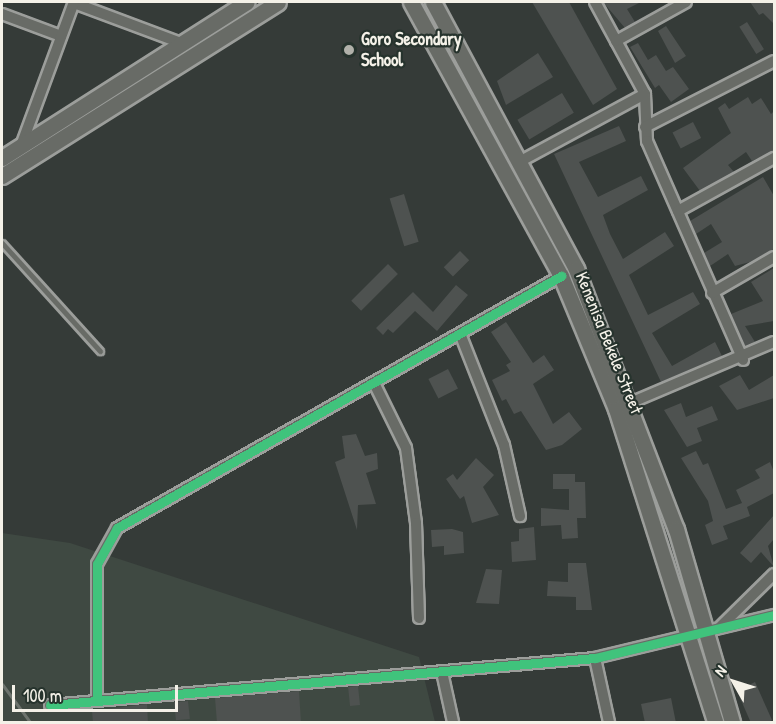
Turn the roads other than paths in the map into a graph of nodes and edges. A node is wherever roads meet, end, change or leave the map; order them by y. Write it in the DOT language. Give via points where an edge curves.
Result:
graph roads {
  1 [pos="74,2"];
  2 [pos="247,2"];
  3 [pos="278,2"];
  4 [pos="411,2"];
  5 [pos="433,2"];
  6 [pos="595,2"];
  7 [pos="686,2"];
  8 [pos="2,14"];
  9 [pos="61,36"];
  10 [pos="616,41"];
  11 [pos="181,43"];
  12 [pos="774,61"];
  13 [pos="645,94"];
  14 [pos="645,127"];
  15 [pos="21,146"];
  16 [pos="2,158"];
  17 [pos="774,158"];
  18 [pos="519,162"];
  19 [pos="2,176"];
  20 [pos="678,211"];
  21 [pos="2,243"];
  22 [pos="774,257"];
  23 [pos="561,276"];
  24 [pos="712,293"];
  25 [pos="461,336"];
  26 [pos="774,342"];
  27 [pos="100,351"];
  28 [pos="743,360"];
  29 [pos="375,385"];
  30 [pos="630,402"];
  31 [pos="616,409"];
  32 [pos="519,516"];
  33 [pos="774,574"];
  34 [pos="774,615"];
  35 [pos="418,618"];
  36 [pos="713,627"];
  37 [pos="690,636"];
  38 [pos="594,658"];
  39 [pos="442,672"];
  40 [pos="97,701"];
  41 [pos="50,705"];
  42 [pos="453,723"];
  43 [pos="609,723"];
  44 [pos="715,723"];
  45 [pos="732,723"];
  1 -- 9 [label="street"];
  1 -- 11 [label="street"];
  2 -- 11 [label="main road"];
  3 -- 19 [label="main road"];
  4 -- 23 [label="main road, Kenenisa Bekele Street"];
  5 -- 18 [label="main road, Kenenisa Bekele Street"];
  6 -- 10 [label="street"];
  7 -- 10 [label="street"];
  8 -- 9 [label="street"];
  9 -- 15 [label="street"];
  10 -- 13 [label="street"];
  11 -- 15 [label="main road"];
  12 -- 14 [label="street"];
  13 -- 14 [label="street"];
  13 -- 18 [label="street"];
  14 -- 20 [label="street"];
  15 -- 16 [label="main road"];
  17 -- 20 [label="street"];
  18 -- 30 [label="main road, Kenenisa Bekele Street" via="576,269"];
  20 -- 24 [label="street"];
  21 -- 27 [label="lane"];
  22 -- 24 [label="street"];
  23 -- 25 [label="street"];
  23 -- 31 [label="main road, Kenenisa Bekele Street"];
  24 -- 28 [label="street"];
  25 -- 29 [label="street"];
  25 -- 32 [label="street" via="504,445"];
  26 -- 28 [label="street"];
  28 -- 30 [label="street"];
  29 -- 35 [label="street" via="406,448 416,523"];
  29 -- 40 [label="street" via="117,528 97,564"];
  30 -- 31 [label="street"];
  30 -- 36 [label="main road, Kenenisa Bekele Street"];
  31 -- 37 [label="main road, Kenenisa Bekele Street"];
  33 -- 36 [label="street"];
  34 -- 36 [label="street"];
  36 -- 37 [label="street"];
  36 -- 45 [label="main road, Kenenisa Bekele Street"];
  37 -- 38 [label="street"];
  37 -- 44 [label="main road, Kenenisa Bekele Street"];
  38 -- 39 [label="street"];
  38 -- 43 [label="street"];
  39 -- 40 [label="street"];
  39 -- 42 [label="street"];
  40 -- 41 [label="street"];
}
